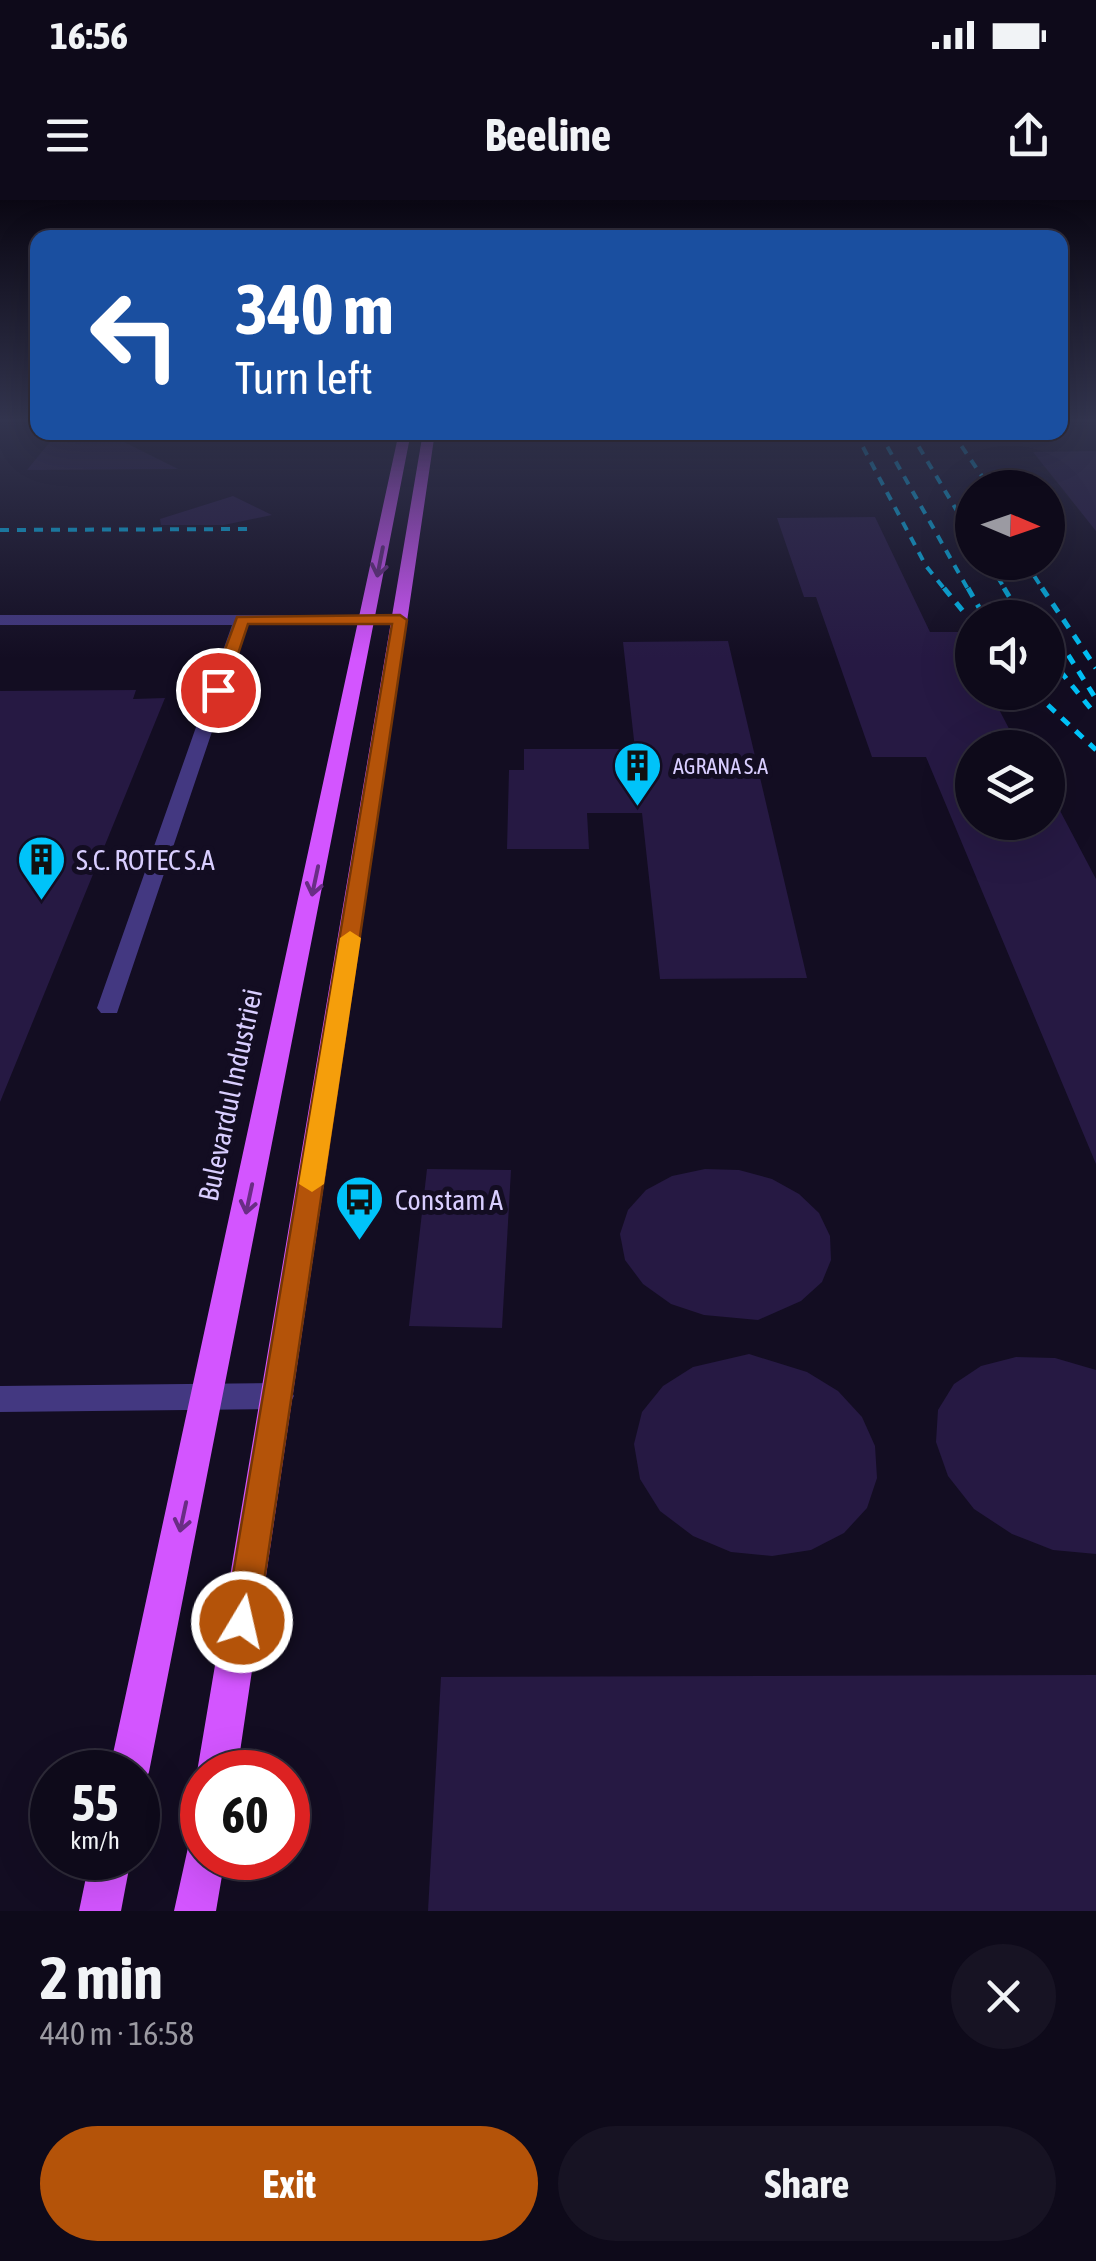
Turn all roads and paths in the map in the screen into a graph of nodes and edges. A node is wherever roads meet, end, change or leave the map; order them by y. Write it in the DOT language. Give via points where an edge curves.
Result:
graph roads {
  1 [pos="392,499"];
  2 [pos="419,499"];
  3 [pos="0,620"];
  4 [pos="242,620"];
  5 [pos="368,620"];
  6 [pos="400,620"];
  7 [pos="109,1008"];
  8 [pos="278,1396"];
  9 [pos="209,1397"];
  10 [pos="0,1399"];
  11 [pos="134,1750"];
  12 [pos="222,1750"];
  13 [pos="106,1880"];
  14 [pos="200,1880"];
  15 [pos="100,1911"];
  16 [pos="195,1911"];
  1 -- 5 [label="main road, Bulevardul Industriei, one-way"];
  2 -- 6 [label="main road"];
  3 -- 4 [label="lane"];
  4 -- 5 [label="lane"];
  4 -- 7 [label="lane"];
  5 -- 6 [label="lane"];
  5 -- 9 [label="main road, Bulevardul Industriei, one-way"];
  6 -- 8 [label="main road"];
  8 -- 9 [label="lane"];
  8 -- 12 [label="main road"];
  9 -- 10 [label="lane"];
  9 -- 11 [label="main road, Bulevardul Industriei, one-way"];
  13 -- 15 [label="main road"];
  14 -- 16 [label="main road"];
}
